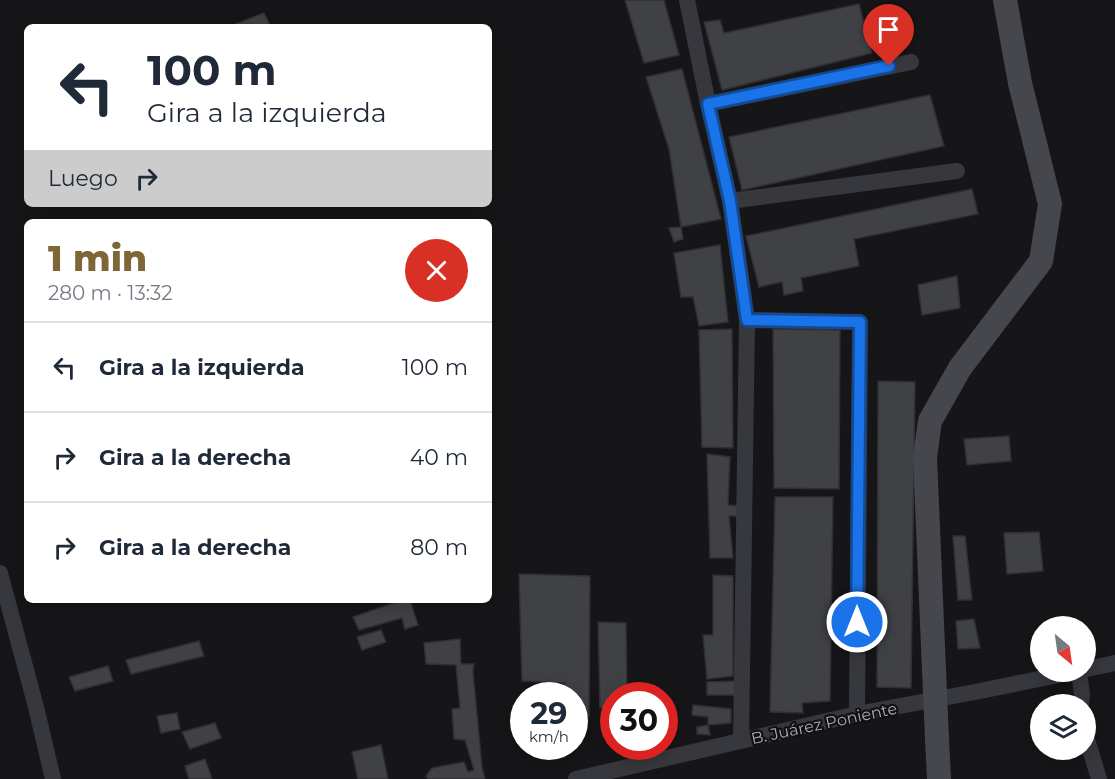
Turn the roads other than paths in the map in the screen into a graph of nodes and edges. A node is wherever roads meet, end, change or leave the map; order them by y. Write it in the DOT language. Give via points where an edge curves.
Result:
graph roads {
  1 [pos="687,0"];
  2 [pos="1005,0"];
  3 [pos="911,62"];
  4 [pos="708,104"];
  5 [pos="957,171"];
  6 [pos="730,201"];
  7 [pos="747,320"];
  8 [pos="0,573"];
  9 [pos="1115,663"];
  10 [pos="1096,667"];
  11 [pos="1030,681"];
  12 [pos="857,714"];
  13 [pos="741,741"];
  14 [pos="1093,760"];
  15 [pos="53,779"];
  16 [pos="576,779"];
  17 [pos="939,779"];
  18 [pos="1099,779"];
  1 -- 4 [label="street"];
  2 -- 17 [label="main road, bridge" via="1020,83 1050,204 1041,261 960,368 930,421 924,457"];
  3 -- 4 [label="street"];
  4 -- 6 [label="street"];
  5 -- 6 [label="street"];
  6 -- 7 [label="street"];
  7 -- 12 [label="street" via="860,322"];
  7 -- 13 [label="street"];
  8 -- 15 [label="street"];
  9 -- 10 [label="street"];
  11 -- 12 [label="street, B. Juárez Poniente"];
  12 -- 13 [label="street, B. Juárez Poniente"];
  13 -- 16 [label="street, B. Juárez Poniente"];
  14 -- 18 [label="street"];
}
